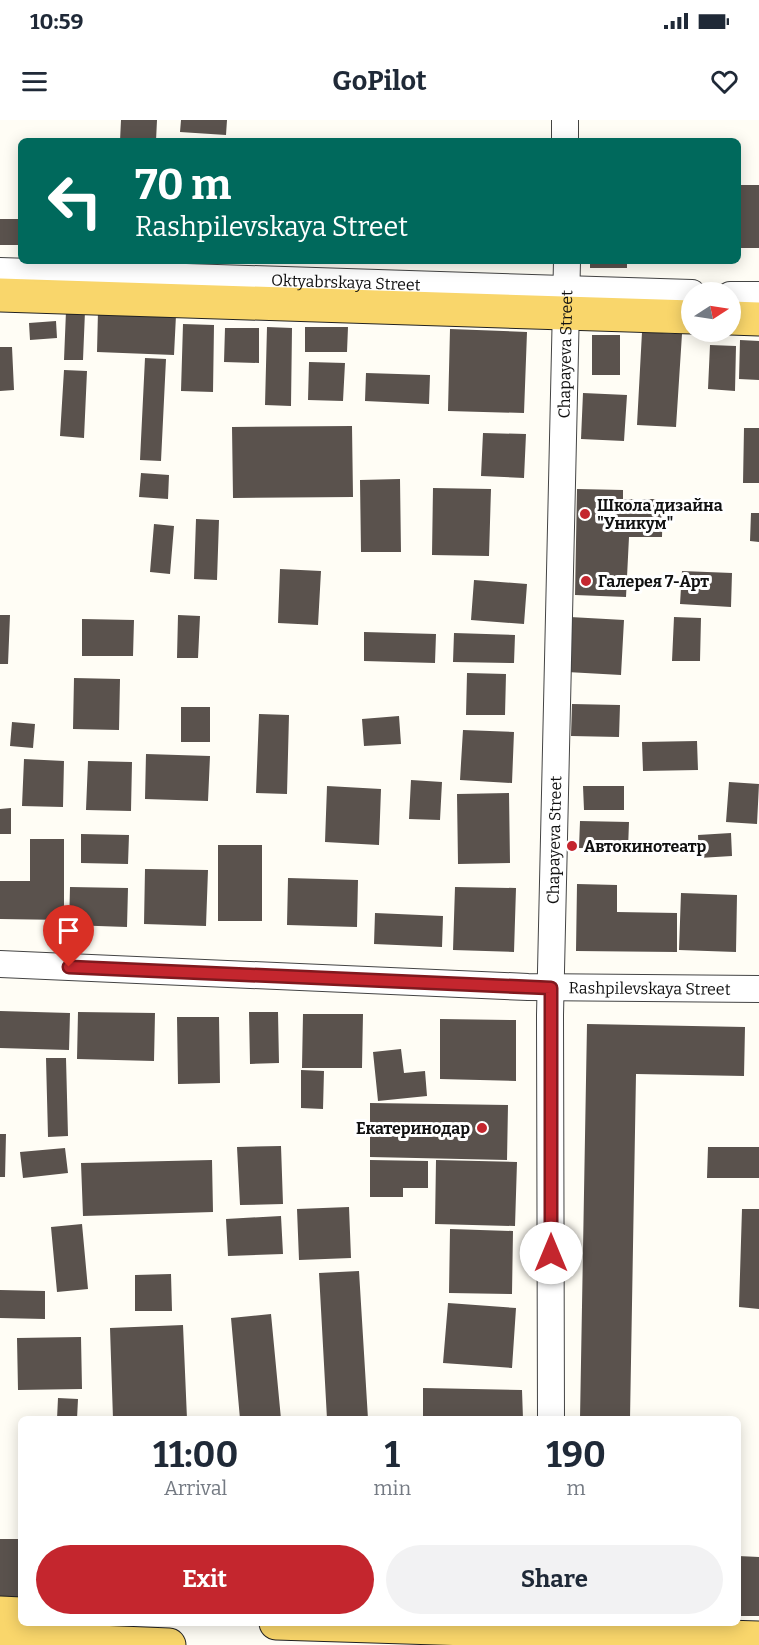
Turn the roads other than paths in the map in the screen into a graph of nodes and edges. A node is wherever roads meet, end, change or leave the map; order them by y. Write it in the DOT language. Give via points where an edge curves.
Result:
graph roads {
  1 [pos="565,120"];
  2 [pos="566,138"];
  3 [pos="567,264"];
  4 [pos="0,271"];
  5 [pos="681,294"];
  6 [pos="0,295"];
  7 [pos="741,295"];
  8 [pos="759,296"];
  9 [pos="567,301"];
  10 [pos="681,315"];
  11 [pos="741,318"];
  12 [pos="759,319"];
  13 [pos="0,964"];
  14 [pos="551,988"];
  15 [pos="759,989"];
  16 [pos="551,1416"];
  17 [pos="0,1613"];
  18 [pos="18,1614"];
  19 [pos="358,1626"];
  20 [pos="551,1633"];
  21 [pos="0,1638"];
  22 [pos="759,1638"];
  23 [pos="169,1645"];
  1 -- 2 [label="street"];
  3 -- 9 [label="street, Chapayeva Street"];
  4 -- 9 [label="street, Oktyabrskaya Street"];
  5 -- 9 [label="street, Oktyabrskaya Street"];
  6 -- 9 [label="main road, Oktyabrskaya Street"];
  7 -- 8 [label="street"];
  9 -- 10 [label="main road, Oktyabrskaya Street"];
  9 -- 14 [label="street, Chapayeva Street"];
  11 -- 12 [label="main road"];
  13 -- 14 [label="street, Rashpilevskaya Street"];
  14 -- 15 [label="street, Rashpilevskaya Street"];
  14 -- 16 [label="street, Chapayeva Street"];
  17 -- 18 [label="main road"];
  19 -- 20 [label="main road"];
  20 -- 22 [label="main road"];
  21 -- 23 [label="main road"];
}
